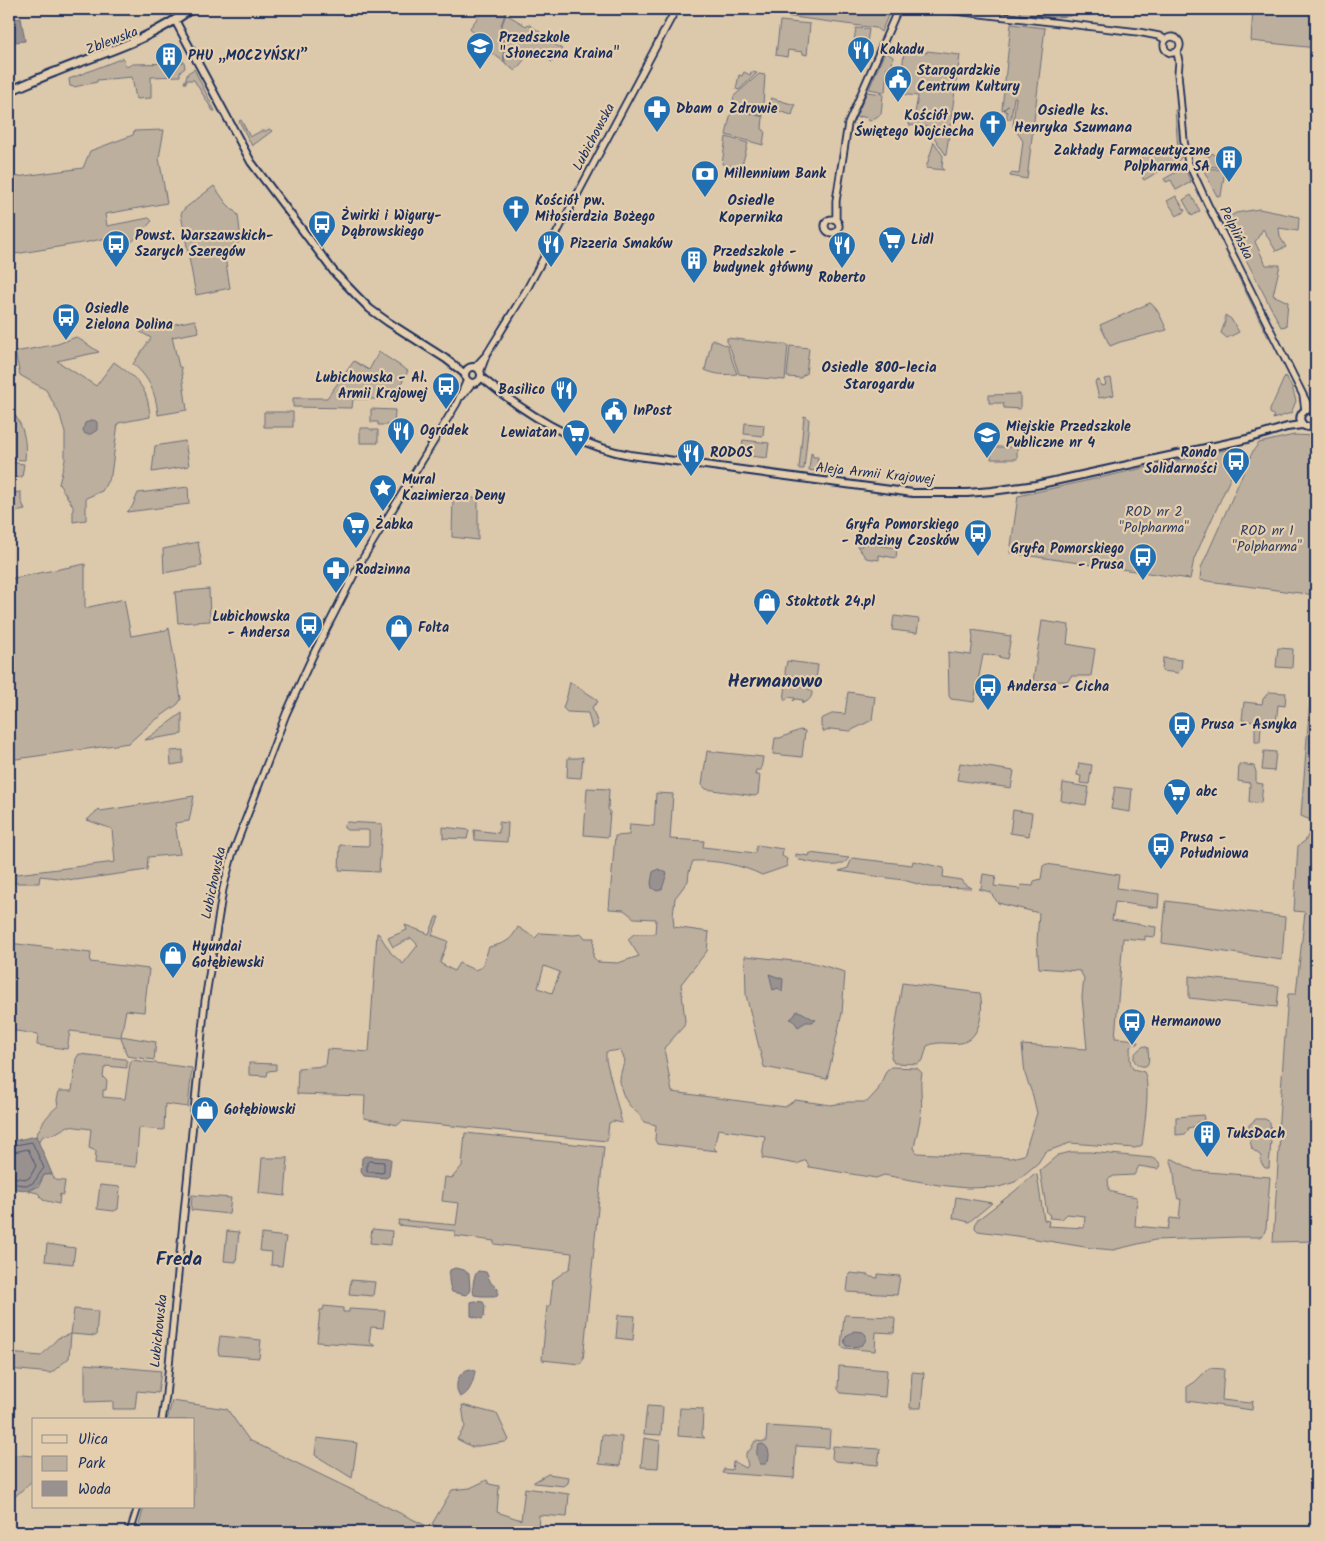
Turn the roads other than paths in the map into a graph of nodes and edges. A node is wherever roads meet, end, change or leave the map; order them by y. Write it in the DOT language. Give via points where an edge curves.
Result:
graph roads {
  1 [pos="191,9"];
  2 [pos="198,9"];
  3 [pos="676,9"];
  4 [pos="898,9"];
  5 [pos="938,9"];
  6 [pos="176,22"];
  7 [pos="1165,42"];
  8 [pos="1174,53"];
  9 [pos="9,91"];
  10 [pos="834,220"];
  11 [pos="473,376"];
  12 [pos="1310,411"];
  13 [pos="1301,422"];
  14 [pos="1315,426"];
  15 [pos="162,1418"];
  16 [pos="138,1508"];
  17 [pos="130,1532"];
  1 -- 6 [label="main road, Zblewska"];
  2 -- 6 [label="main road, Zblewska"];
  3 -- 11 [label="street, Lubichowska" via="527,289"];
  4 -- 10 [label="street" via="848,124"];
  5 -- 7 [label="street" via="1135,32"];
  6 -- 9 [label="main road, Zblewska"];
  6 -- 11 [label="main road, Aleja Armii Krajowej" via="251,162 334,272 371,310"];
  7 -- 8 [label="street" via="1166,50"];
  7 -- 8 [label="street" via="1173,37 1178,39 1180,46"];
  8 -- 12 [label="street, Pelplińska" via="1188,162"];
  11 -- 13 [label="main road, Aleja Armii Krajowej" via="566,435 615,452 882,490 932,494 1036,485 1247,439"];
  11 -- 15 [label="street, Lubichowska" via="360,563 314,652 286,714 232,855 205,1001"];
  12 -- 13 [label="main road" via="1301,414"];
  13 -- 14 [label="main road" via="1306,427"];
  16 -- 17 [label="street"];
}
